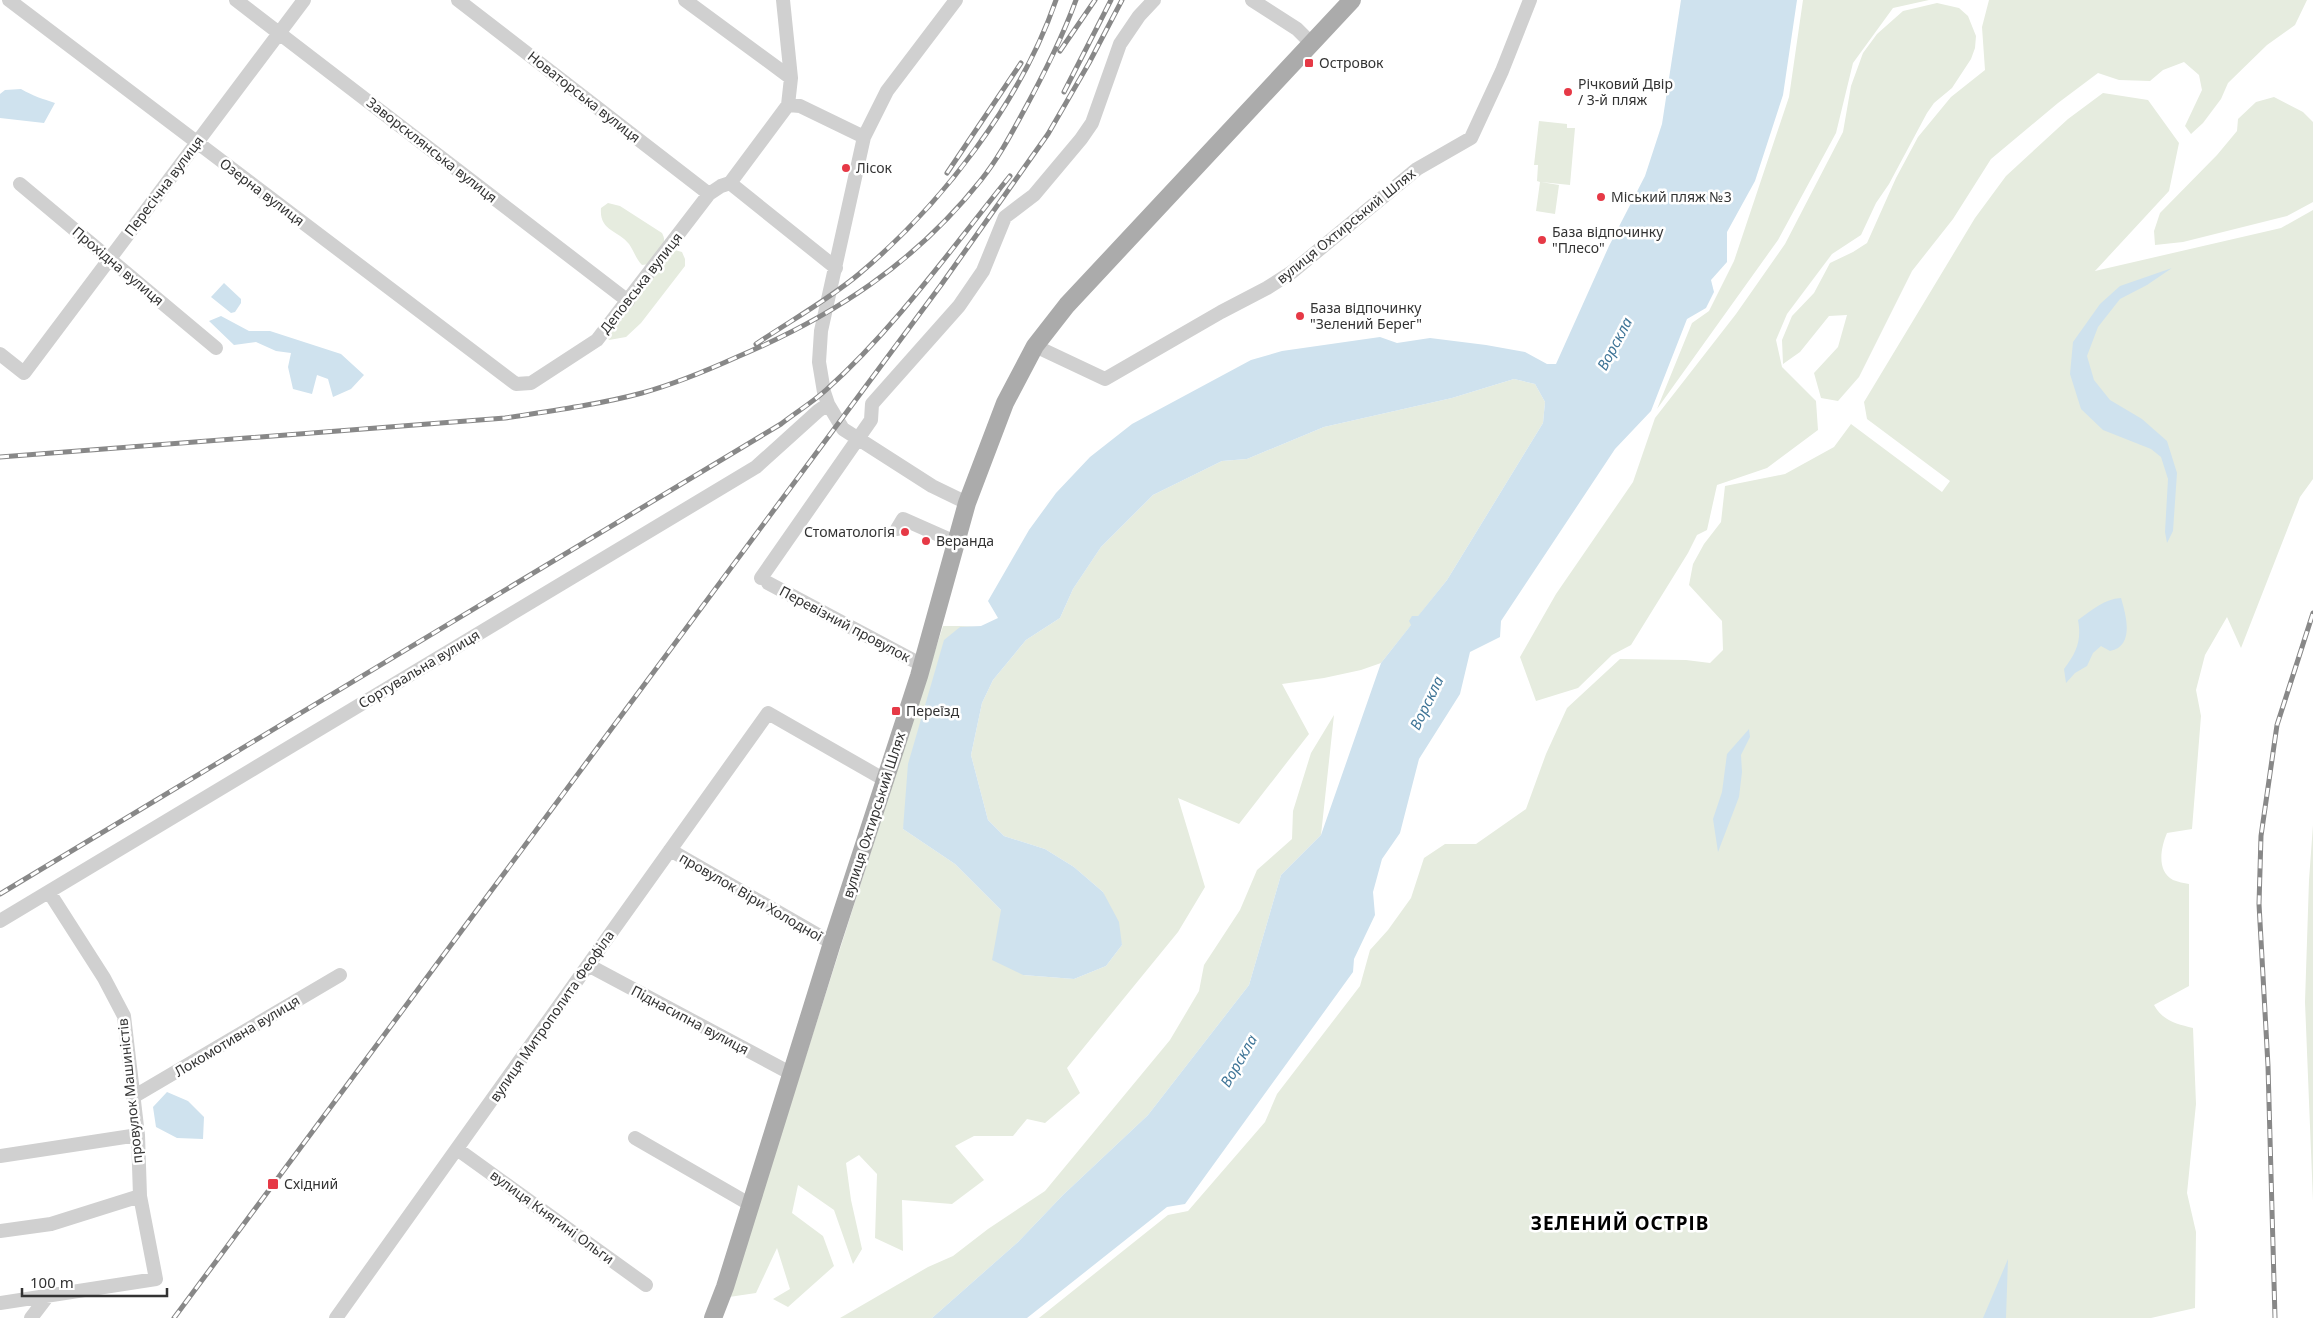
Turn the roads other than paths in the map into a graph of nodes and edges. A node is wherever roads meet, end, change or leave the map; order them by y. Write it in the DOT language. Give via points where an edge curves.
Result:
graph roads {
  1 [pos="9,0"];
  2 [pos="236,0"];
  3 [pos="304,0"];
  4 [pos="458,0"];
  5 [pos="685,0"];
  6 [pos="783,0"];
  7 [pos="956,0"];
  8 [pos="1154,0"];
  9 [pos="1252,0"];
  10 [pos="1352,0"];
  11 [pos="1530,0"];
  12 [pos="280,33"];
  13 [pos="1312,44"];
  14 [pos="791,78"];
  15 [pos="788,105"];
  16 [pos="864,137"];
  17 [pos="197,142"];
  18 [pos="730,183"];
  19 [pos="20,184"];
  20 [pos="709,194"];
  21 [pos="110,259"];
  22 [pos="836,268"];
  23 [pos="628,301"];
  24 [pos="1036,346"];
  25 [pos="216,348"];
  26 [pos="0,354"];
  27 [pos="516,384"];
  28 [pos="828,404"];
  29 [pos="857,439"];
  30 [pos="967,503"];
  31 [pos="897,529"];
  32 [pos="955,542"];
  33 [pos="922,665"];
  34 [pos="885,780"];
  35 [pos="670,850"];
  36 [pos="49,892"];
  37 [pos="0,922"];
  38 [pos="832,943"];
  39 [pos="588,965"];
  40 [pos="340,975"];
  41 [pos="792,1074"];
  42 [pos="133,1097"];
  43 [pos="138,1135"];
  44 [pos="635,1138"];
  45 [pos="458,1149"];
  46 [pos="0,1156"];
  47 [pos="140,1196"];
  48 [pos="751,1205"];
  49 [pos="0,1231"];
  50 [pos="646,1285"];
  51 [pos="46,1297"];
  52 [pos="0,1303"];
  53 [pos="32,1318"];
  54 [pos="336,1318"];
  55 [pos="713,1318"];
  1 -- 17 [label="street, Озерна вулиця"];
  2 -- 12 [label="street, Заворсклянська вулиця"];
  3 -- 12 [label="street, Пересічна вулиця"];
  4 -- 20 [label="street, Новаторська вулиця"];
  5 -- 14 [label="street"];
  6 -- 14 [label="street"];
  7 -- 16 [label="street" via="887,92"];
  8 -- 29 [label="street" via="1120,44 1092,123 1034,195 1005,217 982,271 959,306 872,404 871,420"];
  9 -- 13 [label="street" via="1297,29"];
  10 -- 13 [label="main road, вулиця Охтирський Шлях"];
  11 -- 24 [label="street, вулиця Охтирський Шлях" via="1471,138 1417,169 1292,272 1105,379"];
  12 -- 17 [label="street, Пересічна вулиця"];
  12 -- 23 [label="street, Заворсклянська вулиця"];
  13 -- 24 [label="main road, вулиця Охтирський Шлях" via="1066,305"];
  14 -- 15 [label="street"];
  15 -- 16 [label="street" via="800,106"];
  15 -- 18 [label="street, Деповська вулиця"];
  16 -- 22 [label="street"];
  17 -- 21 [label="street, Пересічна вулиця"];
  17 -- 27 [label="street, Озерна вулиця"];
  18 -- 20 [label="street, Деповська вулиця"];
  18 -- 22 [label="street"];
  19 -- 21 [label="street, Прохідна вулиця"];
  20 -- 23 [label="street, Деповська вулиця"];
  21 -- 25 [label="street, Прохідна вулиця"];
  21 -- 26 [label="street, Пересічна вулиця" via="24,373"];
  22 -- 28 [label="street" via="821,332 820,373"];
  23 -- 27 [label="street, Деповська вулиця" via="597,340 531,382"];
  24 -- 30 [label="main road, вулиця Охтирський Шлях" via="1005,403"];
  28 -- 29 [label="street" via="843,429"];
  28 -- 36 [label="street, Сортувальна вулиця" via="756,467"];
  29 -- 30 [label="street" via="932,486"];
  29 -- 33 [label="street, Перевізний провулок" via="765,581"];
  30 -- 32 [label="main road, вулиця Охтирський Шлях"];
  31 -- 32 [label="street" via="903,519"];
  32 -- 33 [label="main road, вулиця Охтирський Шлях"];
  33 -- 34 [label="main road, вулиця Охтирський Шлях"];
  34 -- 35 [label="street, вулиця Митрополита Феофіла" via="768,713"];
  34 -- 38 [label="main road, вулиця Охтирський Шлях"];
  35 -- 38 [label="street, провулок Віри Холодної"];
  35 -- 39 [label="street, вулиця Митрополита Феофіла"];
  36 -- 37 [label="street, Сортувальна вулиця"];
  36 -- 42 [label="street, провулок Машиністів" via="104,978 124,1016"];
  38 -- 41 [label="main road, вулиця Охтирський Шлях"];
  39 -- 41 [label="street, Піднасипна вулиця"];
  39 -- 45 [label="street, вулиця Митрополита Феофіла"];
  40 -- 42 [label="street, Локомотивна вулиця"];
  41 -- 48 [label="main road, вулиця Охтирський Шлях"];
  42 -- 43 [label="street, провулок Машиністів"];
  43 -- 46 [label="street"];
  43 -- 47 [label="street, провулок Машиністів"];
  44 -- 48 [label="street"];
  45 -- 50 [label="street, вулиця Княгині Ольги"];
  45 -- 54 [label="street, вулиця Митрополита Феофіла" via="434,1177"];
  47 -- 49 [label="street" via="52,1224"];
  47 -- 51 [label="street, провулок Машиністів" via="156,1279"];
  48 -- 55 [label="main road, вулиця Охтирський Шлях"];
  51 -- 52 [label="street"];
  51 -- 53 [label="street"];
}
